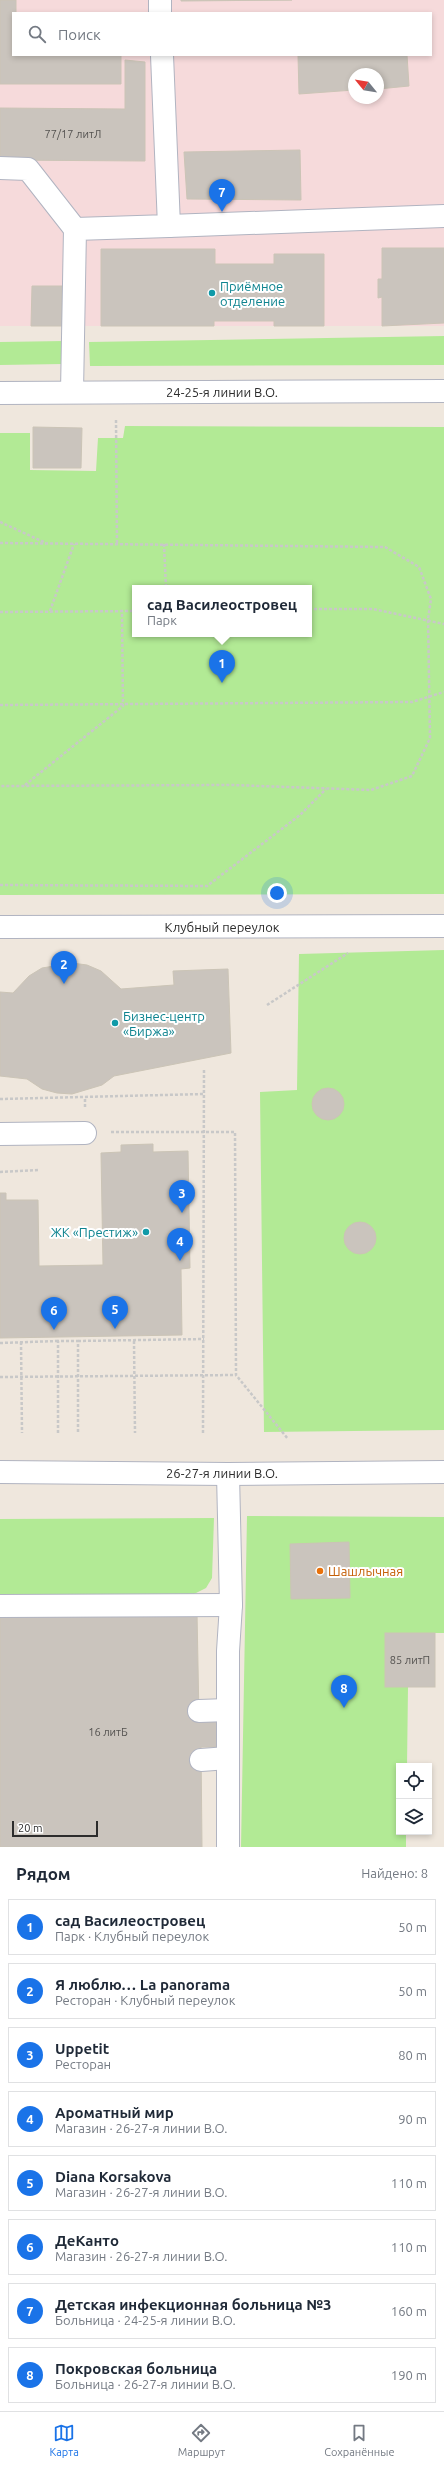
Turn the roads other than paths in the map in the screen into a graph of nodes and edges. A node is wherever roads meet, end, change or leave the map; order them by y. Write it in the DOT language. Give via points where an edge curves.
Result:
graph roads {
  1 [pos="160,0"];
  2 [pos="160,12"];
  3 [pos="162,56"];
  4 [pos="0,168"];
  5 [pos="444,216"];
  6 [pos="169,226"];
  7 [pos="75,229"];
  8 [pos="72,392"];
  9 [pos="444,392"];
  10 [pos="0,393"];
  11 [pos="444,926"];
  12 [pos="0,927"];
  13 [pos="85,1132"];
  14 [pos="0,1134"];
  15 [pos="0,1472"];
  16 [pos="444,1472"];
  17 [pos="228,1474"];
  18 [pos="0,1606"];
  19 [pos="231,1606"];
  20 [pos="228,1710"];
  21 [pos="198,1711"];
  22 [pos="228,1758"];
  23 [pos="201,1760"];
  24 [pos="228,1847"];
  1 -- 2 [label="street"];
  3 -- 6 [label="street"];
  4 -- 7 [label="street" via="28,169"];
  5 -- 6 [label="street"];
  6 -- 7 [label="street"];
  7 -- 8 [label="street"];
  8 -- 9 [label="street, 24-25-я линии В.О."];
  8 -- 10 [label="street, 24-25-я линии В.О."];
  11 -- 12 [label="street, Клубный переулок"];
  13 -- 14 [label="street"];
  15 -- 17 [label="street, 26-27-я линии В.О."];
  16 -- 17 [label="street, 26-27-я линии В.О."];
  17 -- 19 [label="street"];
  18 -- 19 [label="street"];
  19 -- 20 [label="street"];
  20 -- 21 [label="street"];
  20 -- 22 [label="street"];
  22 -- 23 [label="street"];
  22 -- 24 [label="street"];
}
